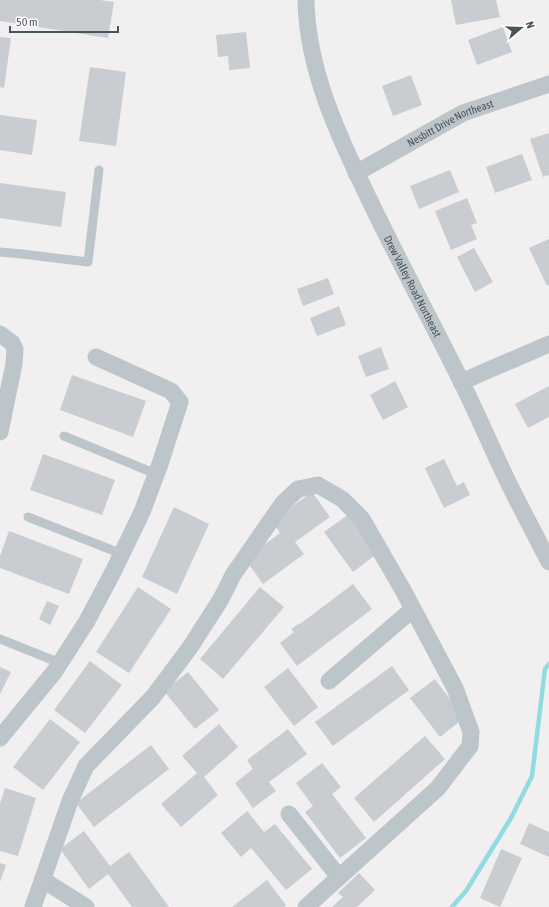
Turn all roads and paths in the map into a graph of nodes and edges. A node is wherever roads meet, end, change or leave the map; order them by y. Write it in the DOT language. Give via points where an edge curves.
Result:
graph roads {
  1 [pos="306,0"];
  2 [pos="549,84"];
  3 [pos="99,170"];
  4 [pos="356,173"];
  5 [pos="0,252"];
  6 [pos="0,334"];
  7 [pos="549,344"];
  8 [pos="96,357"];
  9 [pos="461,382"];
  10 [pos="0,432"];
  11 [pos="64,436"];
  12 [pos="156,474"];
  13 [pos="28,517"];
  14 [pos="122,554"];
  15 [pos="549,562"];
  16 [pos="413,609"];
  17 [pos="0,639"];
  18 [pos="60,662"];
  19 [pos="329,681"];
  20 [pos="0,738"];
  21 [pos="289,814"];
  22 [pos="339,877"];
  23 [pos="43,880"];
  24 [pos="33,907"];
  25 [pos="86,907"];
  26 [pos="306,907"];
  1 -- 4 [label="street, Drew Valley Road Northeast" via="306,16 316,66 328,108"];
  2 -- 4 [label="street, Nesbitt Drive Northeast" via="463,113"];
  3 -- 5 [label="lane" via="88,262"];
  4 -- 9 [label="street, Drew Valley Road Northeast"];
  6 -- 10 [label="street" via="12,343 15,349"];
  7 -- 9 [label="street"];
  8 -- 12 [label="street" via="171,391 180,402"];
  9 -- 15 [label="street, Drew Valley Road Northeast"];
  11 -- 12 [label="lane"];
  12 -- 14 [label="street"];
  13 -- 14 [label="lane"];
  14 -- 18 [label="street" via="87,621"];
  16 -- 19 [label="street"];
  16 -- 22 [label="street" via="455,688 471,732 470,746 438,788"];
  16 -- 23 [label="street" via="362,519 342,499 318,485 298,489 283,503 233,575 191,646 158,690 86,766 70,801"];
  17 -- 18 [label="lane"];
  18 -- 20 [label="street"];
  21 -- 22 [label="street"];
  22 -- 26 [label="street"];
  23 -- 24 [label="street"];
  23 -- 25 [label="street"];
}
